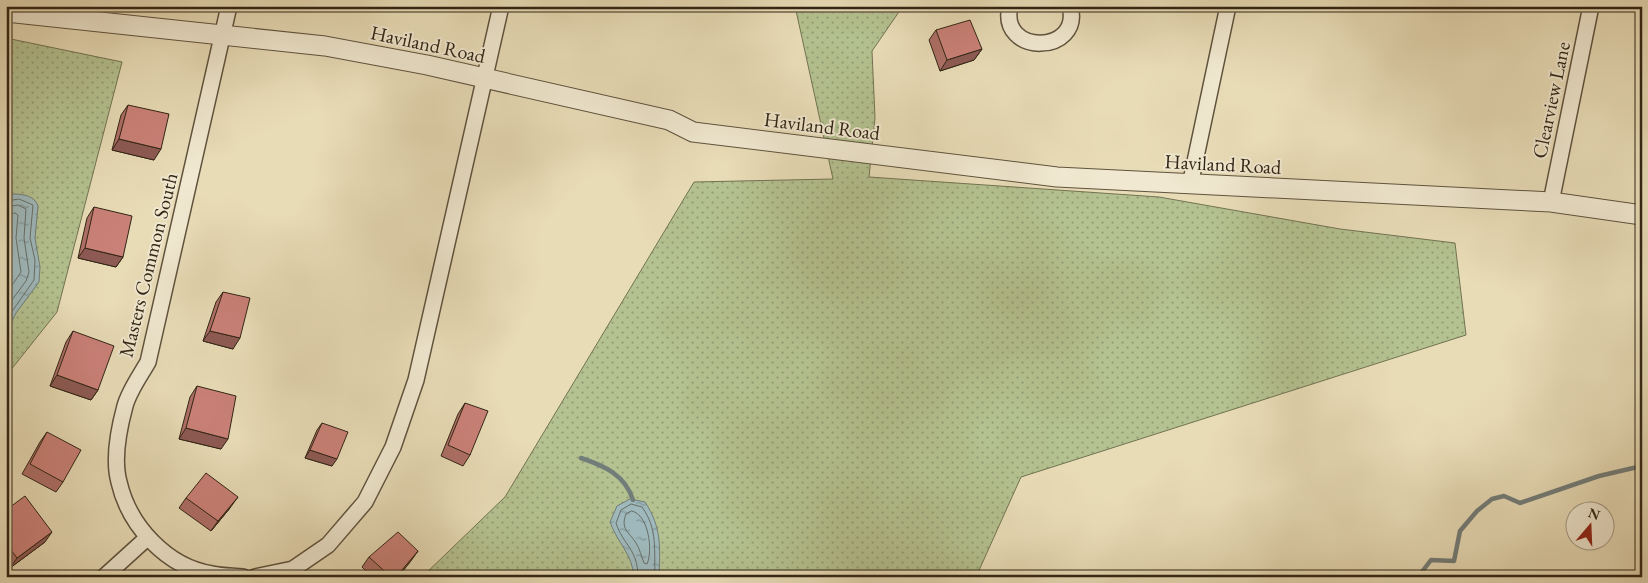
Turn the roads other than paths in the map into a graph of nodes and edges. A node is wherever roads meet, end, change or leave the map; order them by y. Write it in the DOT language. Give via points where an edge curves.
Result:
graph roads {
  1 [pos="229,6"];
  2 [pos="501,6"];
  3 [pos="1010,6"];
  4 [pos="1070,6"];
  5 [pos="1228,6"];
  6 [pos="1591,6"];
  7 [pos="6,12"];
  8 [pos="222,36"];
  9 [pos="484,78"];
  10 [pos="1190,185"];
  11 [pos="1551,202"];
  12 [pos="1642,214"];
  13 [pos="147,538"];
  14 [pos="104,577"];
  15 [pos="243,577"];
  16 [pos="255,577"];
  1 -- 8 [label="street, Masters Common South"];
  2 -- 9 [label="street"];
  3 -- 4 [label="street" via="1009,21 1014,30 1030,43 1040,44 1050,43 1066,30"];
  5 -- 10 [label="street"];
  6 -- 11 [label="street, Clearview Lane"];
  7 -- 8 [label="street, Haviland Road"];
  8 -- 9 [label="street, Haviland Road" via="325,46"];
  8 -- 13 [label="street, Masters Common South" via="148,362 125,405 118,448 118,481 128,509"];
  9 -- 10 [label="street, Haviland Road" via="669,120 693,132 1057,177"];
  9 -- 16 [label="street" via="416,380 393,447 365,502 328,546 293,569"];
  10 -- 11 [label="street, Haviland Road"];
  11 -- 12 [label="street, Haviland Road"];
  13 -- 14 [label="street"];
  13 -- 15 [label="street, Masters Common South" via="178,562 211,574"];
}
